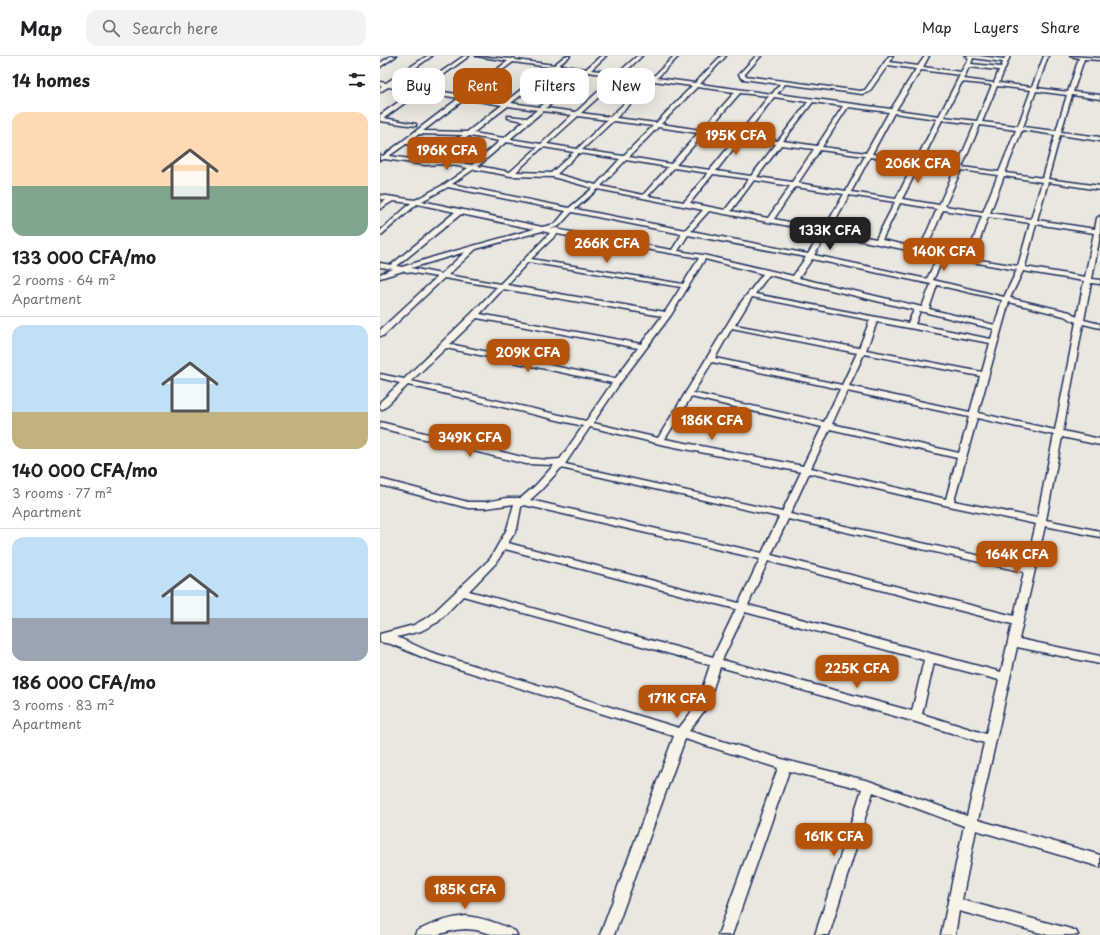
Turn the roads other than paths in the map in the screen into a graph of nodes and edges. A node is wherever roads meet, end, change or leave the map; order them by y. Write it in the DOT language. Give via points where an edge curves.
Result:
graph roads {
  1 [pos="394,56"];
  2 [pos="430,56"];
  3 [pos="467,56"];
  4 [pos="478,56"];
  5 [pos="518,56"];
  6 [pos="568,56"];
  7 [pos="604,56"];
  8 [pos="640,56"];
  9 [pos="678,56"];
  10 [pos="724,56"];
  11 [pos="759,56"];
  12 [pos="891,56"];
  13 [pos="927,56"];
  14 [pos="967,56"];
  15 [pos="971,56"];
  16 [pos="1046,56"];
  17 [pos="1072,56"];
  18 [pos="1082,57"];
  19 [pos="1007,58"];
  20 [pos="1100,59"];
  21 [pos="512,61"];
  22 [pos="886,63"];
  23 [pos="967,64"];
  24 [pos="380,65"];
  25 [pos="555,66"];
  26 [pos="503,68"];
  27 [pos="571,68"];
  28 [pos="589,68"];
  29 [pos="626,68"];
  30 [pos="919,68"];
  31 [pos="1002,69"];
  32 [pos="445,72"];
  33 [pos="963,74"];
  34 [pos="655,77"];
  35 [pos="655,79"];
  36 [pos="960,80"];
  37 [pos="783,83"];
  38 [pos="380,84"];
  39 [pos="996,84"];
  40 [pos="388,85"];
  41 [pos="695,85"];
  42 [pos="392,86"];
  43 [pos="1035,88"];
  44 [pos="380,90"];
  45 [pos="739,92"];
  46 [pos="597,94"];
  47 [pos="1070,94"];
  48 [pos="773,96"];
  49 [pos="1100,98"];
  50 [pos="512,100"];
  51 [pos="811,101"];
  52 [pos="400,104"];
  53 [pos="455,104"];
  54 [pos="507,104"];
  55 [pos="548,104"];
  56 [pos="627,104"];
  57 [pos="847,105"];
  58 [pos="543,108"];
  59 [pos="892,112"];
  60 [pos="576,114"];
  61 [pos="510,117"];
  62 [pos="380,118"];
  63 [pos="612,118"];
  64 [pos="941,118"];
  65 [pos="530,120"];
  66 [pos="980,122"];
  67 [pos="414,125"];
  68 [pos="658,125"];
  69 [pos="1021,128"];
  70 [pos="703,131"];
  71 [pos="418,132"];
  72 [pos="1058,133"];
  73 [pos="468,134"];
  74 [pos="741,136"];
  75 [pos="1100,139"];
  76 [pos="506,140"];
  77 [pos="405,142"];
  78 [pos="778,142"];
  79 [pos="540,146"];
  80 [pos="820,147"];
  81 [pos="578,152"];
  82 [pos="868,154"];
  83 [pos="382,158"];
  84 [pos="624,160"];
  85 [pos="919,162"];
  86 [pos="474,166"];
  87 [pos="672,166"];
  88 [pos="958,167"];
  89 [pos="712,173"];
  90 [pos="512,174"];
  91 [pos="1001,174"];
  92 [pos="554,175"];
  93 [pos="751,178"];
  94 [pos="1044,181"];
  95 [pos="447,185"];
  96 [pos="794,185"];
  97 [pos="597,188"];
  98 [pos="1100,188"];
  99 [pos="847,194"];
  100 [pos="380,197"];
  101 [pos="644,198"];
  102 [pos="391,199"];
  103 [pos="899,201"];
  104 [pos="416,202"];
  105 [pos="685,205"];
  106 [pos="380,207"];
  107 [pos="942,208"];
  108 [pos="707,209"];
  109 [pos="460,211"];
  110 [pos="571,211"];
  111 [pos="726,212"];
  112 [pos="985,214"];
  113 [pos="1100,218"];
  114 [pos="770,220"];
  115 [pos="1034,222"];
  116 [pos="546,230"];
  117 [pos="557,230"];
  118 [pos="826,232"];
  119 [pos="1099,232"];
  120 [pos="686,233"];
  121 [pos="380,234"];
  122 [pos="878,241"];
  123 [pos="475,247"];
  124 [pos="922,251"];
  125 [pos="674,252"];
  126 [pos="942,255"];
  127 [pos="810,256"];
  128 [pos="703,257"];
  129 [pos="526,260"];
  130 [pos="968,260"];
  131 [pos="380,265"];
  132 [pos="392,267"];
  133 [pos="1021,268"];
  134 [pos="402,269"];
  135 [pos="768,272"];
  136 [pos="381,277"];
  137 [pos="440,277"];
  138 [pos="795,278"];
  139 [pos="1088,280"];
  140 [pos="932,282"];
  141 [pos="1100,282"];
  142 [pos="502,285"];
  143 [pos="684,286"];
  144 [pos="751,295"];
  145 [pos="1006,299"];
  146 [pos="921,309"];
  147 [pos="475,315"];
  148 [pos="666,315"];
  149 [pos="874,319"];
  150 [pos="1080,321"];
  151 [pos="911,325"];
  152 [pos="731,326"];
  153 [pos="1100,326"];
  154 [pos="999,328"];
  155 [pos="380,334"];
  156 [pos="994,342"];
  157 [pos="444,344"];
  158 [pos="643,347"];
  159 [pos="862,351"];
  160 [pos="710,358"];
  161 [pos="984,375"];
  162 [pos="380,376"];
  163 [pos="406,382"];
  164 [pos="617,382"];
  165 [pos="845,388"];
  166 [pos="688,394"];
  167 [pos="380,407"];
  168 [pos="972,414"];
  169 [pos="380,425"];
  170 [pos="588,425"];
  171 [pos="827,426"];
  172 [pos="1058,434"];
  173 [pos="660,440"];
  174 [pos="1100,442"];
  175 [pos="961,456"];
  176 [pos="561,463"];
  177 [pos="807,470"];
  178 [pos="380,482"];
  179 [pos="521,501"];
  180 [pos="949,503"];
  181 [pos="785,515"];
  182 [pos="1041,522"];
  183 [pos="1100,534"];
  184 [pos="503,545"];
  185 [pos="766,557"];
  186 [pos="1030,570"];
  187 [pos="461,592"];
  188 [pos="741,608"];
  189 [pos="1017,621"];
  190 [pos="381,638"];
  191 [pos="1012,642"];
  192 [pos="930,658"];
  193 [pos="1100,660"];
  194 [pos="716,662"];
  195 [pos="1005,677"];
  196 [pos="916,717"];
  197 [pos="681,732"];
  198 [pos="991,740"];
  199 [pos="785,765"];
  200 [pos="869,786"];
  201 [pos="971,823"];
  202 [pos="1100,861"];
  203 [pos="954,904"];
  204 [pos="422,935"];
  205 [pos="510,935"];
  206 [pos="607,935"];
  207 [pos="725,935"];
  208 [pos="822,935"];
  209 [pos="948,935"];
  210 [pos="1071,935"];
  1 -- 24 [label="street"];
  2 -- 40 [label="street"];
  3 -- 32 [label="street"];
  4 -- 21 [label="street"];
  5 -- 21 [label="street"];
  6 -- 25 [label="street"];
  7 -- 28 [label="street"];
  8 -- 29 [label="street"];
  9 -- 34 [label="street"];
  10 -- 41 [label="street"];
  11 -- 37 [label="street" via="742,76"];
  12 -- 22 [label="street"];
  13 -- 30 [label="street"];
  14 -- 15 [label="street"];
  15 -- 19 [label="street"];
  15 -- 23 [label="street"];
  16 -- 43 [label="street"];
  17 -- 18 [label="street"];
  18 -- 20 [label="street"];
  18 -- 47 [label="street"];
  19 -- 31 [label="street"];
  21 -- 25 [label="street"];
  21 -- 26 [label="street"];
  22 -- 30 [label="street"];
  22 -- 37 [label="street" via="864,92"];
  23 -- 31 [label="street"];
  23 -- 33 [label="street"];
  25 -- 27 [label="street"];
  25 -- 50 [label="street"];
  30 -- 33 [label="street"];
  30 -- 59 [label="street"];
  31 -- 39 [label="street"];
  33 -- 36 [label="street"];
  35 -- 41 [label="street"];
  36 -- 39 [label="street"];
  36 -- 64 [label="street"];
  37 -- 48 [label="street"];
  38 -- 40 [label="street"];
  39 -- 43 [label="street"];
  39 -- 66 [label="street"];
  40 -- 42 [label="street"];
  40 -- 44 [label="street"];
  41 -- 45 [label="street"];
  41 -- 68 [label="street"];
  43 -- 47 [label="street"];
  43 -- 69 [label="street"];
  45 -- 48 [label="street"];
  45 -- 70 [label="street"];
  46 -- 60 [label="street"];
  47 -- 49 [label="street"];
  47 -- 72 [label="street"];
  48 -- 51 [label="street"];
  48 -- 74 [label="street"];
  51 -- 57 [label="street"];
  51 -- 78 [label="street"];
  52 -- 62 [label="street"];
  53 -- 71 [label="street"];
  54 -- 58 [label="street"];
  54 -- 73 [label="street"];
  55 -- 58 [label="street"];
  56 -- 63 [label="street"];
  57 -- 59 [label="street"];
  57 -- 80 [label="street"];
  58 -- 60 [label="street"];
  58 -- 65 [label="street"];
  59 -- 64 [label="street"];
  59 -- 82 [label="street"];
  60 -- 63 [label="street"];
  60 -- 79 [label="street"];
  61 -- 65 [label="street"];
  62 -- 67 [label="street"];
  63 -- 68 [label="street"];
  63 -- 81 [label="street"];
  64 -- 66 [label="street"];
  64 -- 85 [label="street"];
  65 -- 76 [label="street"];
  66 -- 69 [label="street"];
  66 -- 88 [label="street"];
  68 -- 70 [label="street"];
  68 -- 84 [label="street"];
  69 -- 72 [label="street"];
  69 -- 91 [label="street"];
  70 -- 74 [label="street"];
  70 -- 87 [label="street"];
  71 -- 73 [label="street"];
  71 -- 77 [label="street"];
  72 -- 75 [label="street"];
  72 -- 94 [label="street"];
  73 -- 76 [label="street"];
  73 -- 77 [label="street" via="451,144"];
  74 -- 78 [label="street"];
  74 -- 89 [label="street"];
  76 -- 79 [label="street"];
  76 -- 86 [label="street"];
  77 -- 83 [label="street"];
  78 -- 80 [label="street"];
  78 -- 93 [label="street"];
  79 -- 81 [label="street"];
  79 -- 90 [label="street"];
  80 -- 82 [label="street"];
  80 -- 96 [label="street"];
  81 -- 84 [label="street"];
  81 -- 92 [label="street"];
  82 -- 85 [label="street"];
  82 -- 99 [label="street"];
  83 -- 86 [label="street"];
  84 -- 87 [label="street"];
  84 -- 97 [label="street"];
  85 -- 88 [label="street"];
  85 -- 103 [label="street"];
  86 -- 90 [label="street"];
  86 -- 95 [label="street"];
  87 -- 89 [label="street"];
  87 -- 101 [label="street"];
  88 -- 91 [label="street"];
  88 -- 107 [label="street"];
  89 -- 93 [label="street"];
  89 -- 105 [label="street"];
  90 -- 92 [label="street"];
  91 -- 94 [label="street"];
  91 -- 112 [label="street"];
  92 -- 97 [label="street"];
  93 -- 96 [label="street"];
  93 -- 111 [label="street"];
  94 -- 98 [label="street"];
  94 -- 115 [label="street"];
  95 -- 104 [label="street"];
  95 -- 110 [label="street"];
  96 -- 99 [label="street"];
  96 -- 114 [label="street"];
  97 -- 101 [label="street"];
  97 -- 110 [label="street"];
  99 -- 103 [label="street"];
  99 -- 118 [label="street"];
  100 -- 102 [label="street"];
  101 -- 105 [label="street"];
  102 -- 104 [label="street"];
  102 -- 106 [label="street"];
  103 -- 107 [label="street"];
  103 -- 122 [label="street"];
  104 -- 109 [label="street"];
  104 -- 121 [label="street"];
  105 -- 108 [label="street"];
  107 -- 112 [label="street"];
  107 -- 124 [label="street"];
  108 -- 111 [label="street"];
  108 -- 120 [label="street"];
  109 -- 116 [label="street"];
  109 -- 132 [label="street"];
  110 -- 116 [label="street" via="557,225"];
  110 -- 120 [label="street"];
  111 -- 114 [label="street"];
  112 -- 115 [label="street"];
  112 -- 130 [label="street"];
  113 -- 119 [label="street"];
  114 -- 118 [label="street"];
  115 -- 119 [label="street"];
  115 -- 133 [label="street"];
  116 -- 117 [label="street"];
  116 -- 123 [label="street"];
  117 -- 125 [label="street"];
  117 -- 129 [label="street"];
  118 -- 122 [label="street"];
  118 -- 127 [label="street"];
  119 -- 139 [label="street"];
  120 -- 125 [label="street"];
  120 -- 127 [label="street"];
  122 -- 124 [label="street"];
  123 -- 134 [label="street"];
  123 -- 137 [label="street"];
  124 -- 126 [label="street"];
  125 -- 128 [label="street"];
  126 -- 130 [label="street"];
  126 -- 140 [label="street"];
  127 -- 138 [label="street"];
  127 -- 140 [label="street"];
  128 -- 135 [label="street"];
  128 -- 143 [label="street"];
  129 -- 142 [label="street"];
  129 -- 143 [label="street"];
  130 -- 133 [label="street"];
  131 -- 132 [label="street"];
  132 -- 134 [label="street"];
  133 -- 139 [label="street"];
  133 -- 145 [label="street"];
  134 -- 136 [label="street"];
  134 -- 137 [label="street"];
  135 -- 138 [label="street"];
  135 -- 144 [label="street"];
  137 -- 142 [label="street"];
  137 -- 155 [label="street"];
  138 -- 146 [label="street"];
  139 -- 141 [label="street"];
  139 -- 150 [label="street"];
  140 -- 145 [label="street"];
  140 -- 146 [label="street"];
  142 -- 147 [label="street"];
  142 -- 148 [label="street"];
  143 -- 148 [label="street"];
  144 -- 149 [label="street"];
  144 -- 152 [label="street"];
  145 -- 150 [label="street" via="1067,314"];
  145 -- 154 [label="street"];
  146 -- 151 [label="street"];
  146 -- 154 [label="street"];
  147 -- 157 [label="street"];
  147 -- 158 [label="street"];
  148 -- 158 [label="street"];
  149 -- 151 [label="street"];
  149 -- 159 [label="street"];
  150 -- 153 [label="street"];
  150 -- 172 [label="street"];
  151 -- 156 [label="street"];
  152 -- 159 [label="street"];
  152 -- 160 [label="street"];
  154 -- 156 [label="street"];
  156 -- 161 [label="street"];
  157 -- 163 [label="street"];
  157 -- 164 [label="street"];
  158 -- 164 [label="street"];
  159 -- 161 [label="street"];
  159 -- 165 [label="street"];
  160 -- 165 [label="street"];
  160 -- 166 [label="street"];
  161 -- 168 [label="street"];
  162 -- 163 [label="street"];
  163 -- 167 [label="street"];
  163 -- 170 [label="street"];
  164 -- 170 [label="street"];
  165 -- 168 [label="street"];
  165 -- 171 [label="street"];
  166 -- 171 [label="street"];
  166 -- 173 [label="street"];
  168 -- 172 [label="street"];
  168 -- 175 [label="street"];
  169 -- 176 [label="street" via="526,461"];
  170 -- 173 [label="street"];
  170 -- 176 [label="street"];
  171 -- 175 [label="street"];
  171 -- 177 [label="street"];
  172 -- 174 [label="street"];
  172 -- 182 [label="street"];
  173 -- 177 [label="street"];
  175 -- 180 [label="street"];
  176 -- 179 [label="street" via="538,488"];
  176 -- 181 [label="street"];
  177 -- 180 [label="street"];
  177 -- 181 [label="street"];
  178 -- 179 [label="street" via="468,505"];
  179 -- 184 [label="street"];
  179 -- 185 [label="street"];
  180 -- 182 [label="street"];
  181 -- 185 [label="street"];
  181 -- 186 [label="street"];
  182 -- 183 [label="street"];
  182 -- 186 [label="street"];
  184 -- 187 [label="street" via="493,562"];
  184 -- 188 [label="street"];
  185 -- 188 [label="street"];
  185 -- 189 [label="street"];
  186 -- 189 [label="street"];
  187 -- 190 [label="street" via="429,622"];
  187 -- 194 [label="street"];
  188 -- 192 [label="street"];
  188 -- 194 [label="street"];
  189 -- 191 [label="street"];
  190 -- 197 [label="street" via="393,640 427,655"];
  191 -- 193 [label="street"];
  191 -- 195 [label="street"];
  192 -- 195 [label="street"];
  192 -- 196 [label="street"];
  194 -- 196 [label="street"];
  194 -- 197 [label="street" via="702,707"];
  195 -- 198 [label="street"];
  196 -- 198 [label="street"];
  197 -- 199 [label="street"];
  197 -- 206 [label="street"];
  198 -- 201 [label="street"];
  199 -- 200 [label="street"];
  199 -- 207 [label="street"];
  200 -- 201 [label="street"];
  200 -- 208 [label="street"];
  201 -- 202 [label="street"];
  201 -- 203 [label="street"];
  203 -- 209 [label="street"];
  203 -- 210 [label="street"];
  204 -- 205 [label="street" via="437,926 466,922"];
}
